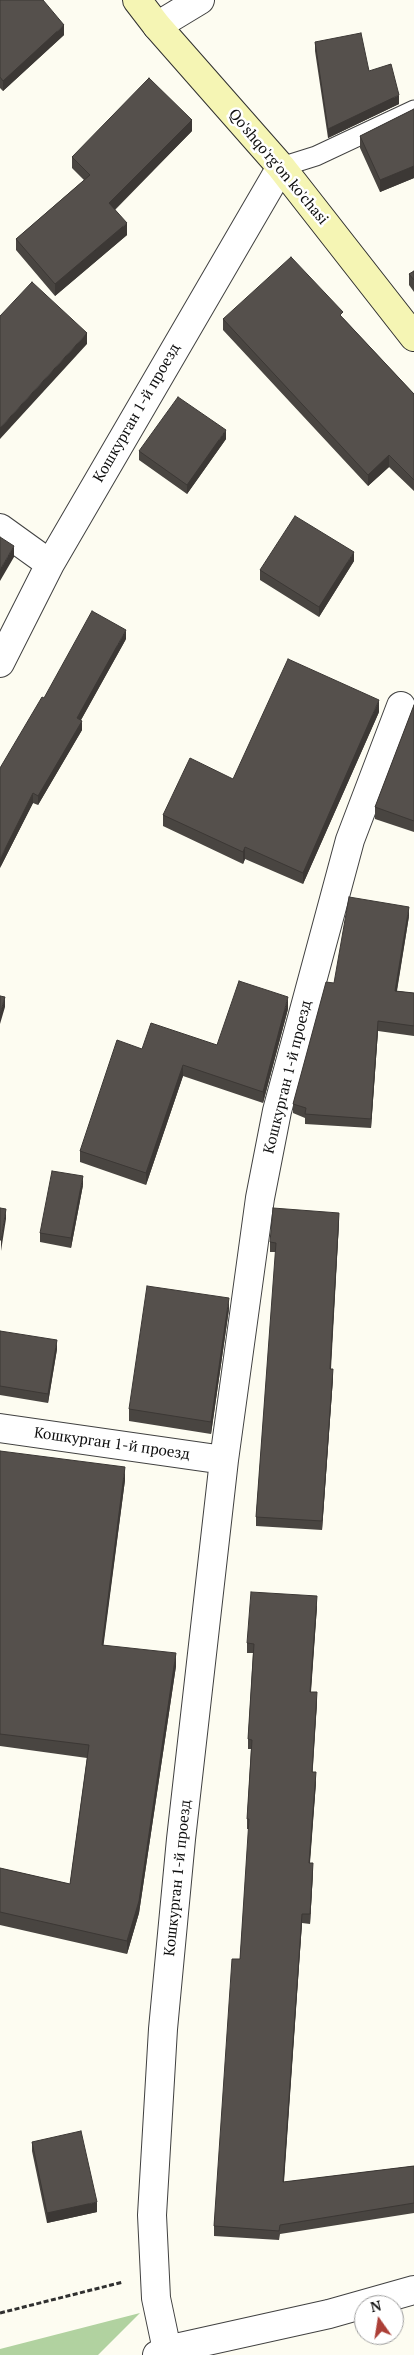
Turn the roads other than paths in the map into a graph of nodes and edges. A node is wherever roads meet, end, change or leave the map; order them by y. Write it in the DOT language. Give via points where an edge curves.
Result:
graph roads {
  1 [pos="137,0"];
  2 [pos="200,0"];
  3 [pos="157,26"];
  4 [pos="414,110"];
  5 [pos="281,167"];
  6 [pos="414,337"];
  7 [pos="0,528"];
  8 [pos="50,564"];
  9 [pos="0,663"];
  10 [pos="401,706"];
  11 [pos="0,1428"];
  12 [pos="224,1460"];
  13 [pos="414,2290"];
  14 [pos="162,2352"];
  1 -- 3 [label="street, Qo'shqo'rg'on ko'chasi"];
  2 -- 3 [label="street"];
  3 -- 5 [label="street, Qo'shqo'rg'on ko'chasi"];
  4 -- 5 [label="lane" via="316,156"];
  5 -- 6 [label="street, Qo'shqo'rg'on ko'chasi"];
  5 -- 8 [label="street, Кошкурган 1-й проезд"];
  7 -- 8 [label="street"];
  8 -- 9 [label="street, Кошкурган 1-й проезд"];
  10 -- 12 [label="street, Кошкурган 1-й проезд" via="350,840 277,1111 260,1198"];
  11 -- 12 [label="street, Кошкурган 1-й проезд"];
  12 -- 14 [label="street, Кошкурган 1-й проезд" via="163,2029 152,2206 155,2287"];
  13 -- 14 [label="street" via="330,2314"];
}
